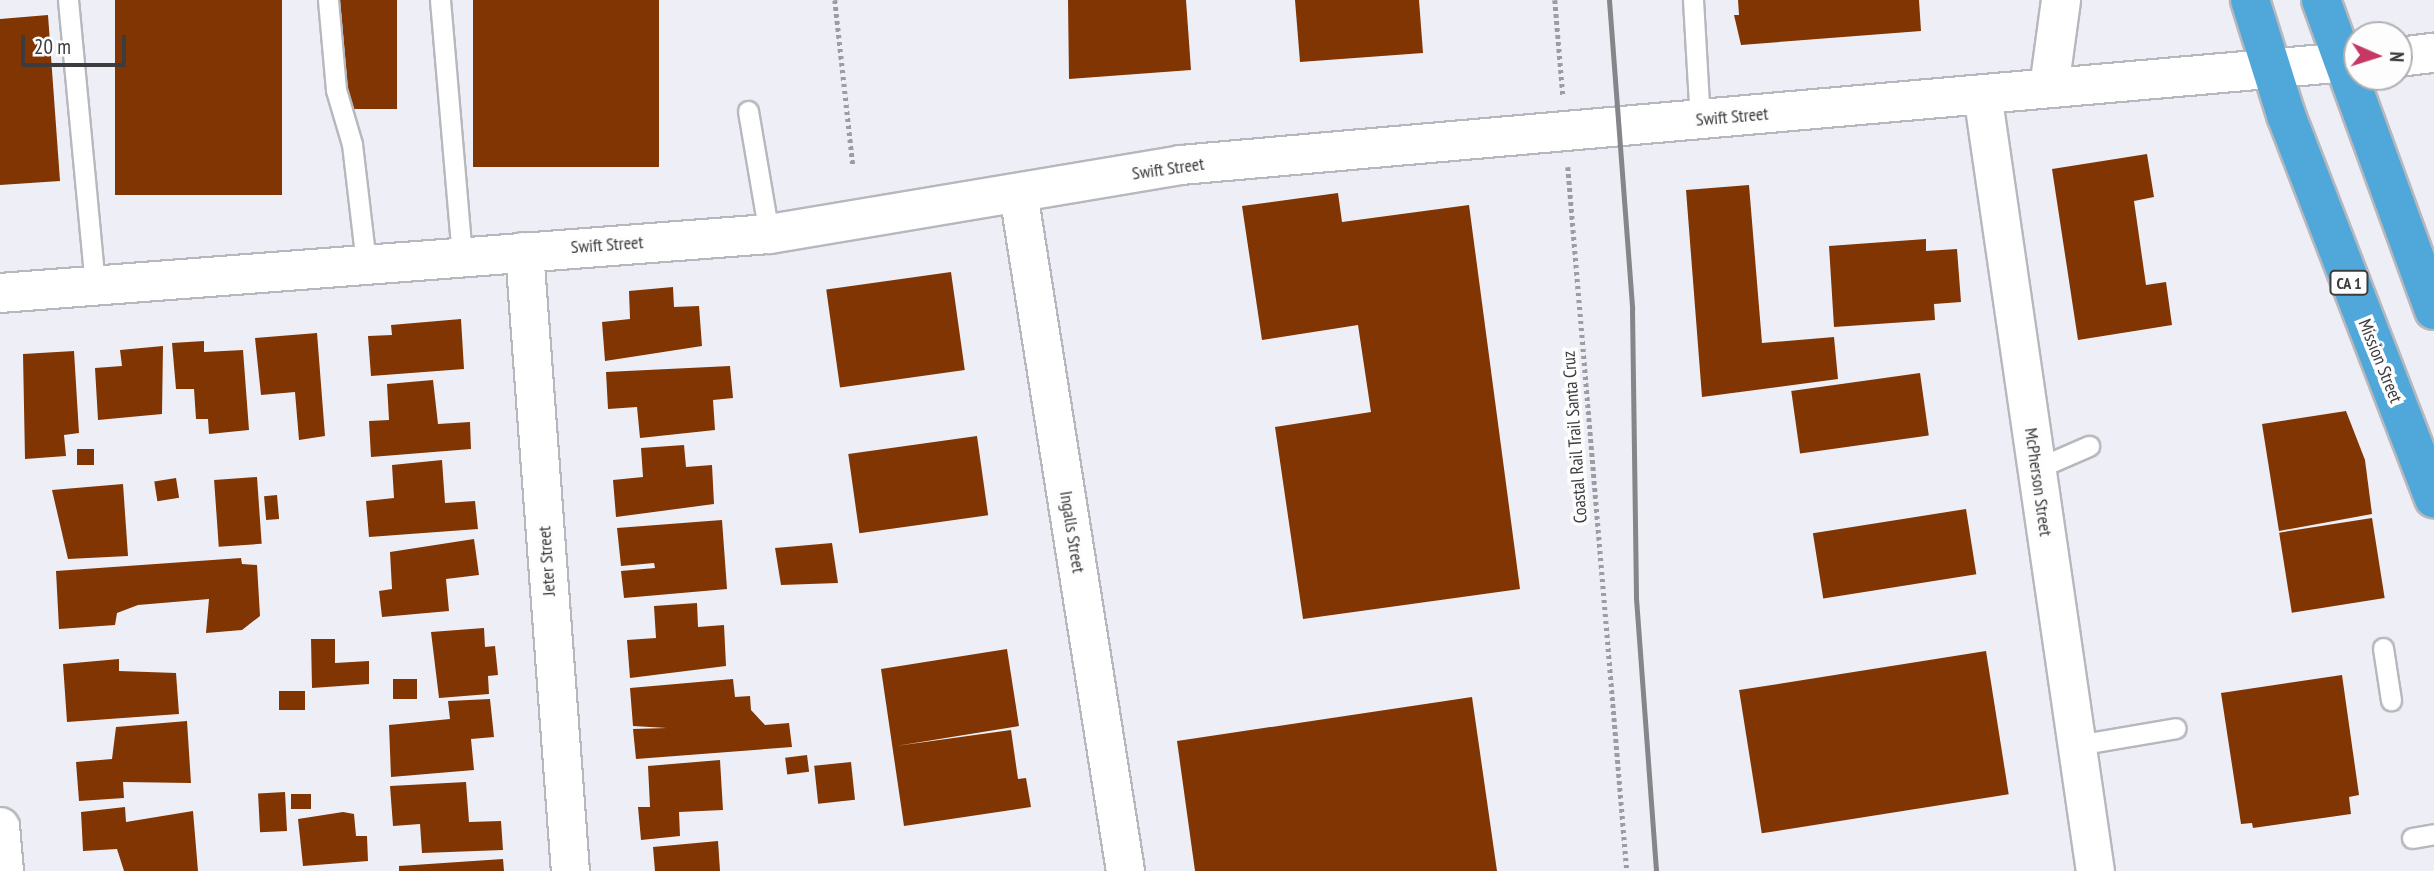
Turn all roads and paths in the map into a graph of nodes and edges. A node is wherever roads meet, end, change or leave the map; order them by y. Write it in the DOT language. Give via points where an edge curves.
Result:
graph roads {
  1 [pos="68,0"];
  2 [pos="328,0"];
  3 [pos="440,0"];
  4 [pos="835,0"];
  5 [pos="1555,0"];
  6 [pos="1693,0"];
  7 [pos="2061,0"];
  8 [pos="2250,0"];
  9 [pos="2320,0"];
  10 [pos="2343,50"];
  11 [pos="2434,53"];
  12 [pos="2413,55"];
  13 [pos="2343,61"];
  14 [pos="2269,66"];
  15 [pos="2049,88"];
  16 [pos="2358,91"];
  17 [pos="1982,93"];
  18 [pos="748,111"];
  19 [pos="1700,120"];
  20 [pos="1566,132"];
  21 [pos="853,166"];
  22 [pos="1018,193"];
  23 [pos="769,234"];
  24 [pos="524,251"];
  25 [pos="462,255"];
  26 [pos="366,263"];
  27 [pos="95,285"];
  28 [pos="0,293"];
  29 [pos="2434,310"];
  30 [pos="2089,446"];
  31 [pos="2036,469"];
  32 [pos="2434,498"];
  33 [pos="2384,648"];
  34 [pos="2391,700"];
  35 [pos="2176,729"];
  36 [pos="2077,745"];
  37 [pos="0,826"];
  38 [pos="2434,834"];
  39 [pos="2412,838"];
  40 [pos="4,871"];
  41 [pos="570,871"];
  42 [pos="1125,871"];
  43 [pos="1627,871"];
  44 [pos="2095,871"];
  1 -- 27 [label="lane"];
  2 -- 26 [label="lane" via="336,90 352,144"];
  3 -- 25 [label="lane"];
  4 -- 21 [label="path"];
  5 -- 20 [label="path, Coastal Rail Trail Santa Cruz"];
  6 -- 19 [label="lane"];
  7 -- 15 [label="street"];
  8 -- 14 [label="highway, CA 1"];
  9 -- 10 [label="highway"];
  11 -- 12 [label="street"];
  13 -- 14 [label="street, Swift Street"];
  14 -- 15 [label="street, Swift Street"];
  14 -- 32 [label="highway, Mission Street / CA 1"];
  15 -- 17 [label="street, Swift Street"];
  16 -- 29 [label="highway"];
  17 -- 19 [label="street, Swift Street"];
  17 -- 31 [label="street, McPherson Street"];
  18 -- 23 [label="lane"];
  19 -- 20 [label="street, Swift Street"];
  20 -- 22 [label="street, Swift Street" via="1181,165"];
  20 -- 43 [label="path, Coastal Rail Trail Santa Cruz"];
  22 -- 23 [label="street, Swift Street"];
  22 -- 42 [label="street, Ingalls Street"];
  23 -- 24 [label="street, Swift Street"];
  24 -- 25 [label="street, Swift Street"];
  24 -- 41 [label="street, Jeter Street"];
  25 -- 26 [label="street, Swift Street"];
  26 -- 27 [label="street, Swift Street"];
  27 -- 28 [label="street, Swift Street"];
  30 -- 31 [label="lane"];
  31 -- 36 [label="street, McPherson Street"];
  33 -- 34 [label="lane"];
  35 -- 36 [label="lane"];
  36 -- 44 [label="street, McPherson Street"];
  37 -- 40 [label="street"];
  38 -- 39 [label="lane"];
}
